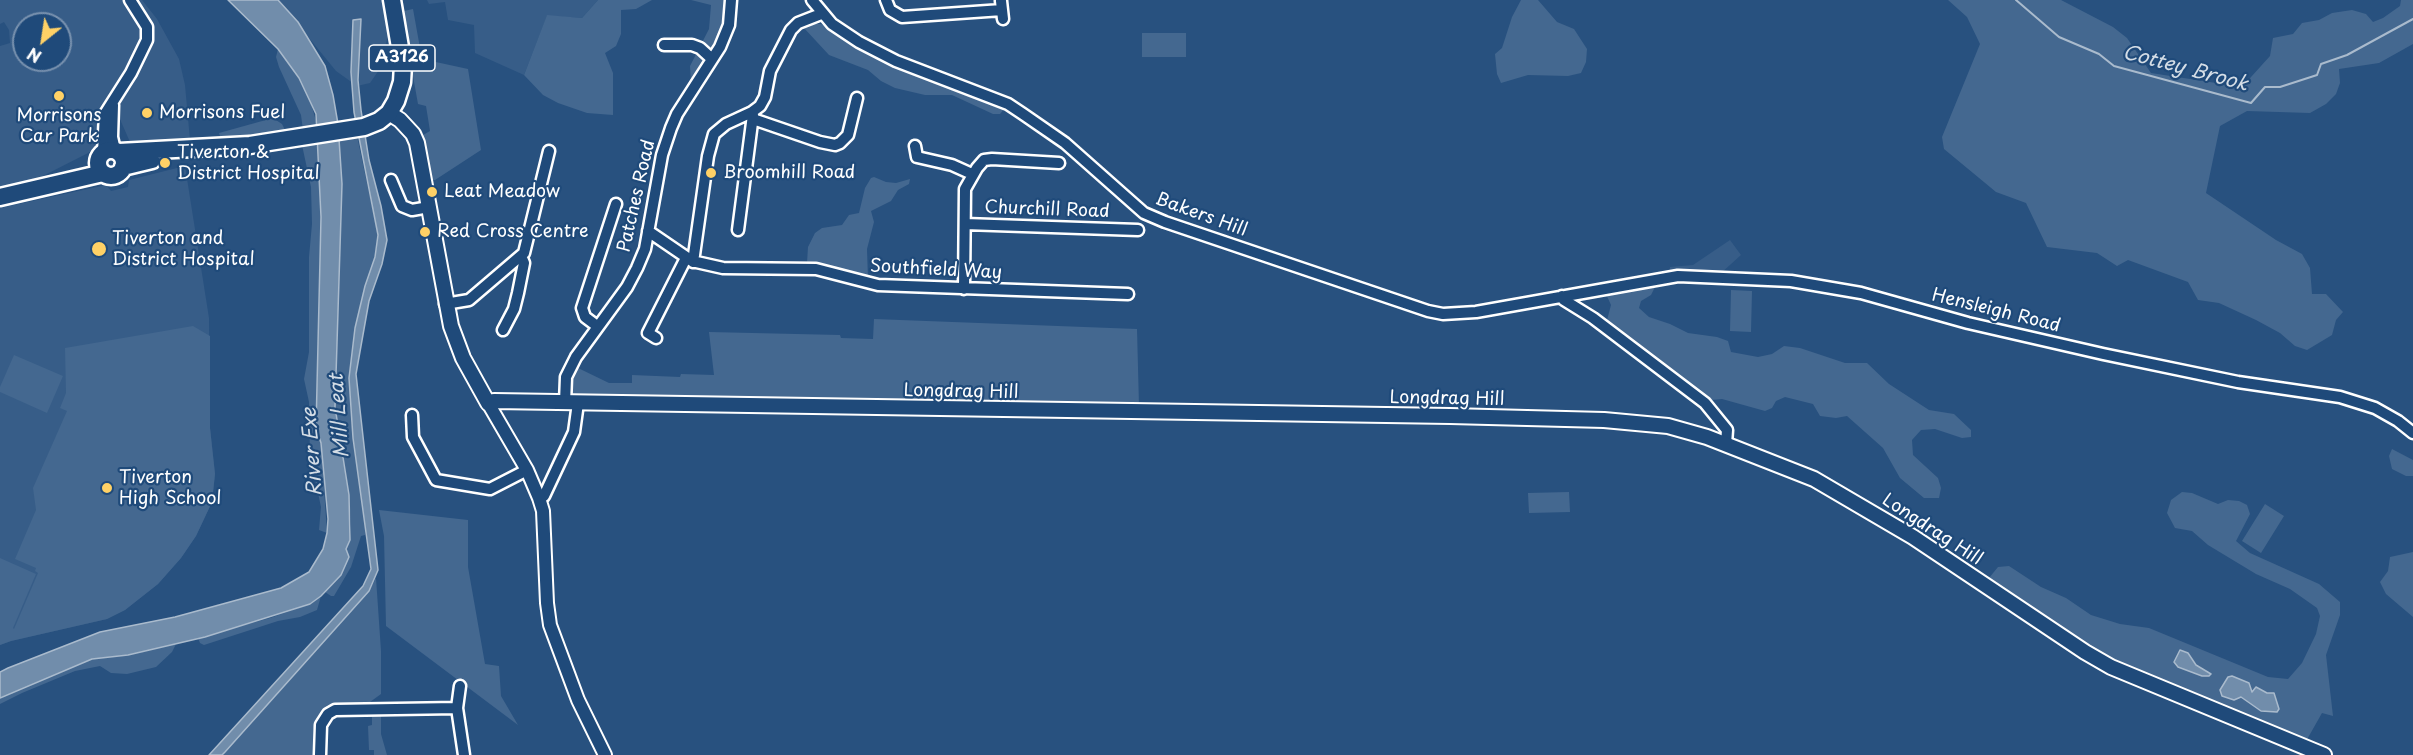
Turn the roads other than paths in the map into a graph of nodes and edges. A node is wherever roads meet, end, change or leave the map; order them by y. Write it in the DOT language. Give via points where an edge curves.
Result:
graph roads {
  1 [pos="130,0"];
  2 [pos="392,0"];
  3 [pos="732,0"];
  4 [pos="812,0"];
  5 [pos="886,0"];
  6 [pos="1002,10"];
  7 [pos="821,14"];
  8 [pos="671,48"];
  9 [pos="712,59"];
  10 [pos="859,106"];
  11 [pos="388,113"];
  12 [pos="752,116"];
  13 [pos="915,146"];
  14 [pos="549,151"];
  15 [pos="110,159"];
  16 [pos="1059,163"];
  17 [pos="972,174"];
  18 [pos="391,180"];
  19 [pos="0,197"];
  20 [pos="616,204"];
  21 [pos="429,207"];
  22 [pos="965,224"];
  23 [pos="1131,227"];
  24 [pos="738,230"];
  25 [pos="648,231"];
  26 [pos="521,256"];
  27 [pos="690,260"];
  28 [pos="964,289"];
  29 [pos="1128,294"];
  30 [pos="1562,296"];
  31 [pos="445,304"];
  32 [pos="597,326"];
  33 [pos="503,330"];
  34 [pos="656,338"];
  35 [pos="488,403"];
  36 [pos="572,403"];
  37 [pos="412,415"];
  38 [pos="2413,433"];
  39 [pos="1726,444"];
  40 [pos="527,470"];
  41 [pos="539,498"];
  42 [pos="460,686"];
  43 [pos="457,708"];
  44 [pos="320,755"];
  45 [pos="465,755"];
  46 [pos="605,755"];
  47 [pos="2324,755"];
  1 -- 15 [label="street" via="147,27 147,39 114,102"];
  2 -- 11 [label="main road, A3126" via="403,65 402,82"];
  3 -- 9 [label="street, Patches Road" via="729,25"];
  4 -- 7 [label="street, Bakers Hill"];
  5 -- 6 [label="street" via="890,10 902,17"];
  7 -- 12 [label="street" via="791,30 770,71 763,103"];
  7 -- 30 [label="street, Bakers Hill" via="845,33 896,61 1008,104 1065,143 1144,213 1166,222 1443,314"];
  8 -- 9 [label="street" via="692,45"];
  9 -- 25 [label="street, Patches Road" via="670,128"];
  10 -- 12 [label="street" via="848,135 835,145"];
  11 -- 15 [label="main road" via="364,127 273,143"];
  11 -- 21 [label="main road" via="413,134 417,143"];
  12 -- 24 [label="street"];
  12 -- 27 [label="street" via="726,123 712,140"];
  13 -- 17 [label="street" via="917,157"];
  14 -- 26 [label="street"];
  15 -- 19 [label="main road" via="61,182"];
  16 -- 17 [label="street" via="988,159"];
  17 -- 22 [label="street" via="965,189"];
  18 -- 21 [label="street" via="402,206 412,210"];
  20 -- 32 [label="street" via="582,308 585,317"];
  21 -- 31 [label="main road"];
  22 -- 23 [label="street, Churchill Road"];
  22 -- 28 [label="street"];
  25 -- 27 [label="street, Southfield Way"];
  25 -- 32 [label="street, Patches Road" via="638,268"];
  26 -- 31 [label="street" via="469,300"];
  26 -- 33 [label="street" via="524,262 518,293"];
  27 -- 28 [label="street, Southfield Way" via="738,270 816,269 878,285"];
  27 -- 34 [label="street" via="648,333"];
  28 -- 29 [label="street, Southfield Way"];
  30 -- 38 [label="street, Hensleigh Road" via="1678,276 1825,286 2072,348 2238,382 2347,398 2385,414"];
  30 -- 39 [label="street" via="1705,403 1727,430"];
  31 -- 35 [label="main road" via="456,344"];
  32 -- 36 [label="street, Patches Road" via="566,377"];
  35 -- 36 [label="main road, Longdrag Hill"];
  35 -- 40 [label="street"];
  36 -- 39 [label="main road, Longdrag Hill" via="1604,420 1668,426"];
  36 -- 41 [label="street, Patches Road" via="574,432 544,496"];
  37 -- 40 [label="street" via="413,437 436,480 489,489"];
  39 -- 47 [label="main road, Longdrag Hill" via="1796,471 1868,509 2111,667"];
  40 -- 41 [label="street"];
  41 -- 46 [label="street" via="550,625 578,700"];
  42 -- 43 [label="street"];
  43 -- 44 [label="street" via="335,710 321,725"];
  43 -- 45 [label="street"];
}
